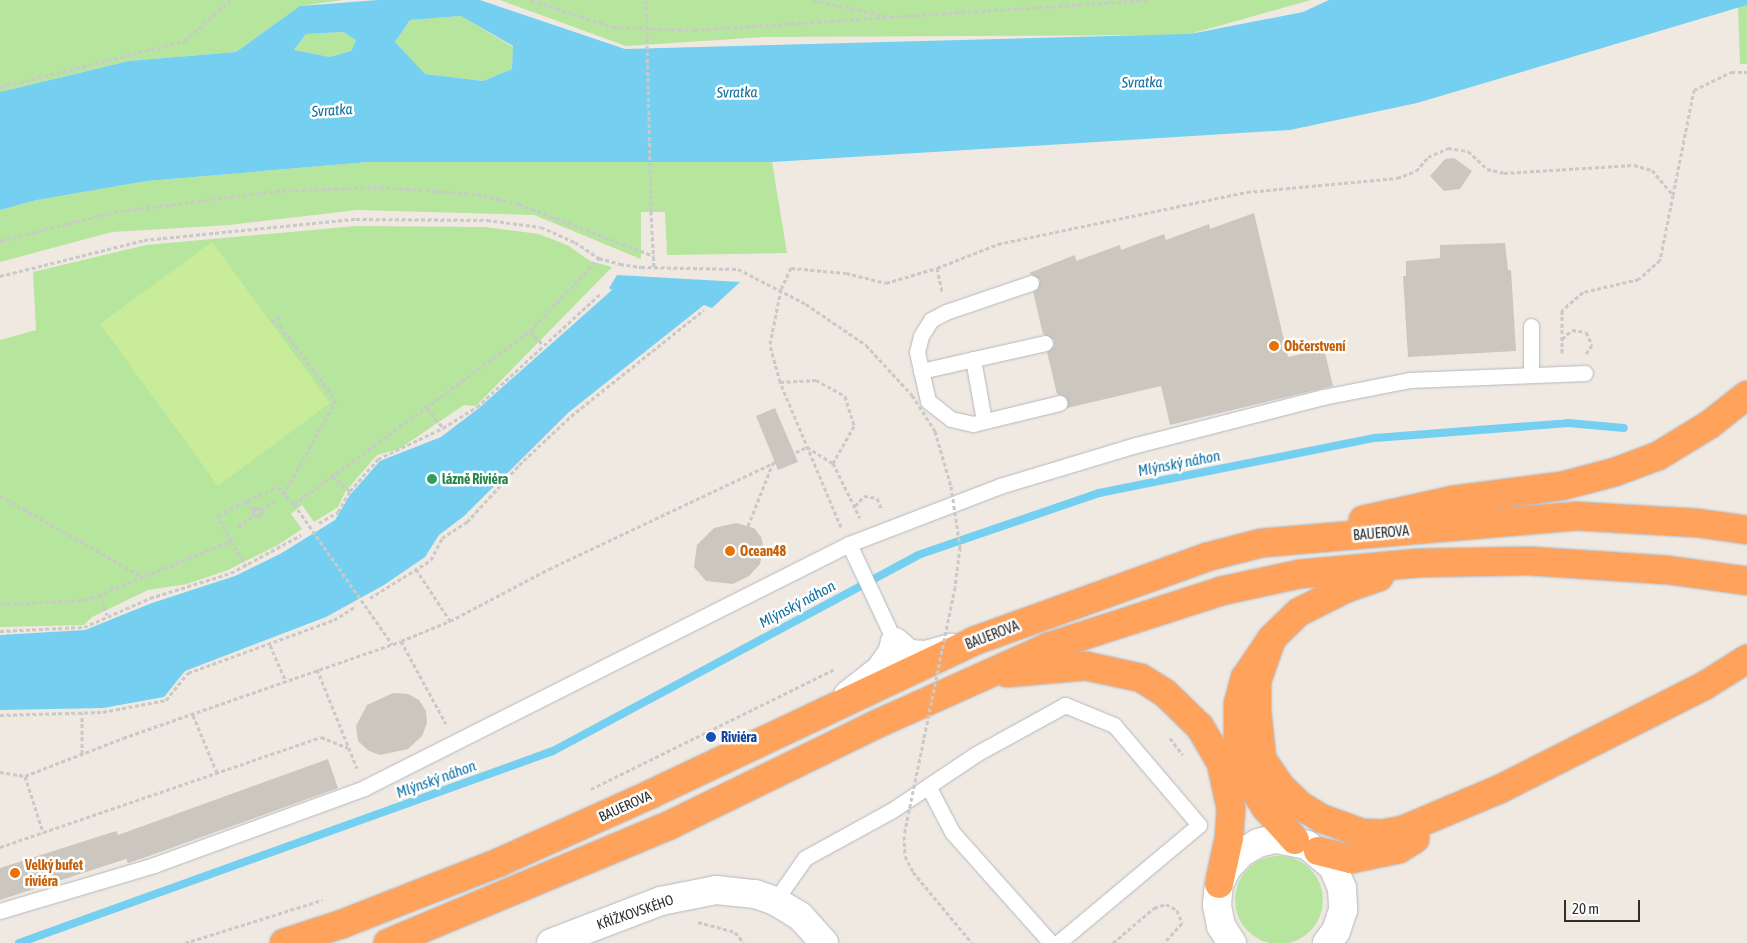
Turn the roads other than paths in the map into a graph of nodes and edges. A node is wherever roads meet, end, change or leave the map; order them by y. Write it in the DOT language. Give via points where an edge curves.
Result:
graph roads {
  1 [pos="1031,283"];
  2 [pos="1532,326"];
  3 [pos="1045,343"];
  4 [pos="973,359"];
  5 [pos="921,371"];
  6 [pos="1585,373"];
  7 [pos="1531,374"];
  8 [pos="1747,396"];
  9 [pos="1059,403"];
  10 [pos="984,421"];
  11 [pos="1747,530"];
  12 [pos="1262,543"];
  13 [pos="849,544"];
  14 [pos="1418,563"];
  15 [pos="1747,581"];
  16 [pos="1272,638"];
  17 [pos="974,641"];
  18 [pos="895,642"];
  19 [pos="1747,659"];
  20 [pos="986,674"];
  21 [pos="831,709"];
  22 [pos="928,786"];
  23 [pos="1500,788"];
  24 [pos="1307,846"];
  25 [pos="1219,884"];
  26 [pos="775,901"];
  27 [pos="0,912"];
  28 [pos="284,943"];
  29 [pos="388,943"];
  30 [pos="551,943"];
  31 [pos="824,943"];
  32 [pos="1052,943"];
  33 [pos="1058,943"];
  34 [pos="1232,943"];
  35 [pos="1327,943"];
  1 -- 5 [label="lane" via="931,320 921,336 917,352"];
  2 -- 7 [label="lane"];
  3 -- 4 [label="lane"];
  4 -- 5 [label="lane"];
  4 -- 10 [label="lane"];
  5 -- 10 [label="lane" via="928,400 951,419 973,424"];
  6 -- 7 [label="lane"];
  7 -- 13 [label="lane" via="1410,380 1323,397 1136,445 1000,486"];
  8 -- 12 [label="highway" via="1709,425 1658,456 1615,472 1562,486 1454,500"];
  9 -- 10 [label="lane"];
  11 -- 12 [label="highway, BAUEROVA" via="1696,523 1575,516"];
  12 -- 17 [label="highway, BAUEROVA" via="1166,570"];
  13 -- 18 [label="lane"];
  13 -- 27 [label="lane" via="364,788 154,865"];
  14 -- 15 [label="highway" via="1539,562 1667,570"];
  14 -- 16 [label="highway" via="1347,588 1298,612"];
  14 -- 20 [label="highway" via="1300,574 1221,591 1048,647"];
  16 -- 23 [label="highway" via="1257,681 1262,759 1280,786 1301,806 1323,819 1362,833 1382,834 1403,830"];
  16 -- 24 [label="highway" via="1245,678 1238,704 1238,741 1247,776 1266,808"];
  17 -- 18 [label="street" via="926,655 909,654"];
  17 -- 21 [label="highway, BAUEROVA"];
  18 -- 21 [label="street" via="892,653 880,670"];
  19 -- 23 [label="highway" via="1704,686"];
  20 -- 25 [label="highway" via="1086,666 1141,678 1165,692 1200,727 1221,763 1230,809 1229,838"];
  20 -- 29 [label="highway" via="670,824"];
  21 -- 28 [label="highway, BAUEROVA" via="500,862 342,924"];
  22 -- 26 [label="lane" via="806,858"];
  22 -- 32 [label="lane" via="952,832"];
  22 -- 33 [label="lane" via="976,754 1065,705 1114,725 1199,825"];
  23 -- 24 [label="highway" via="1399,849 1351,859"];
  24 -- 25 [label="street" via="1276,839 1258,843 1241,852"];
  24 -- 35 [label="street" via="1333,867 1342,888 1343,910 1336,931"];
  25 -- 34 [label="street" via="1217,905 1221,926"];
  26 -- 30 [label="street, KŘÍŽKOVSKÉHO" via="716,890 661,901"];
  26 -- 31 [label="street, KŘÍŽKOVSKÉHO" via="800,916"];
}
